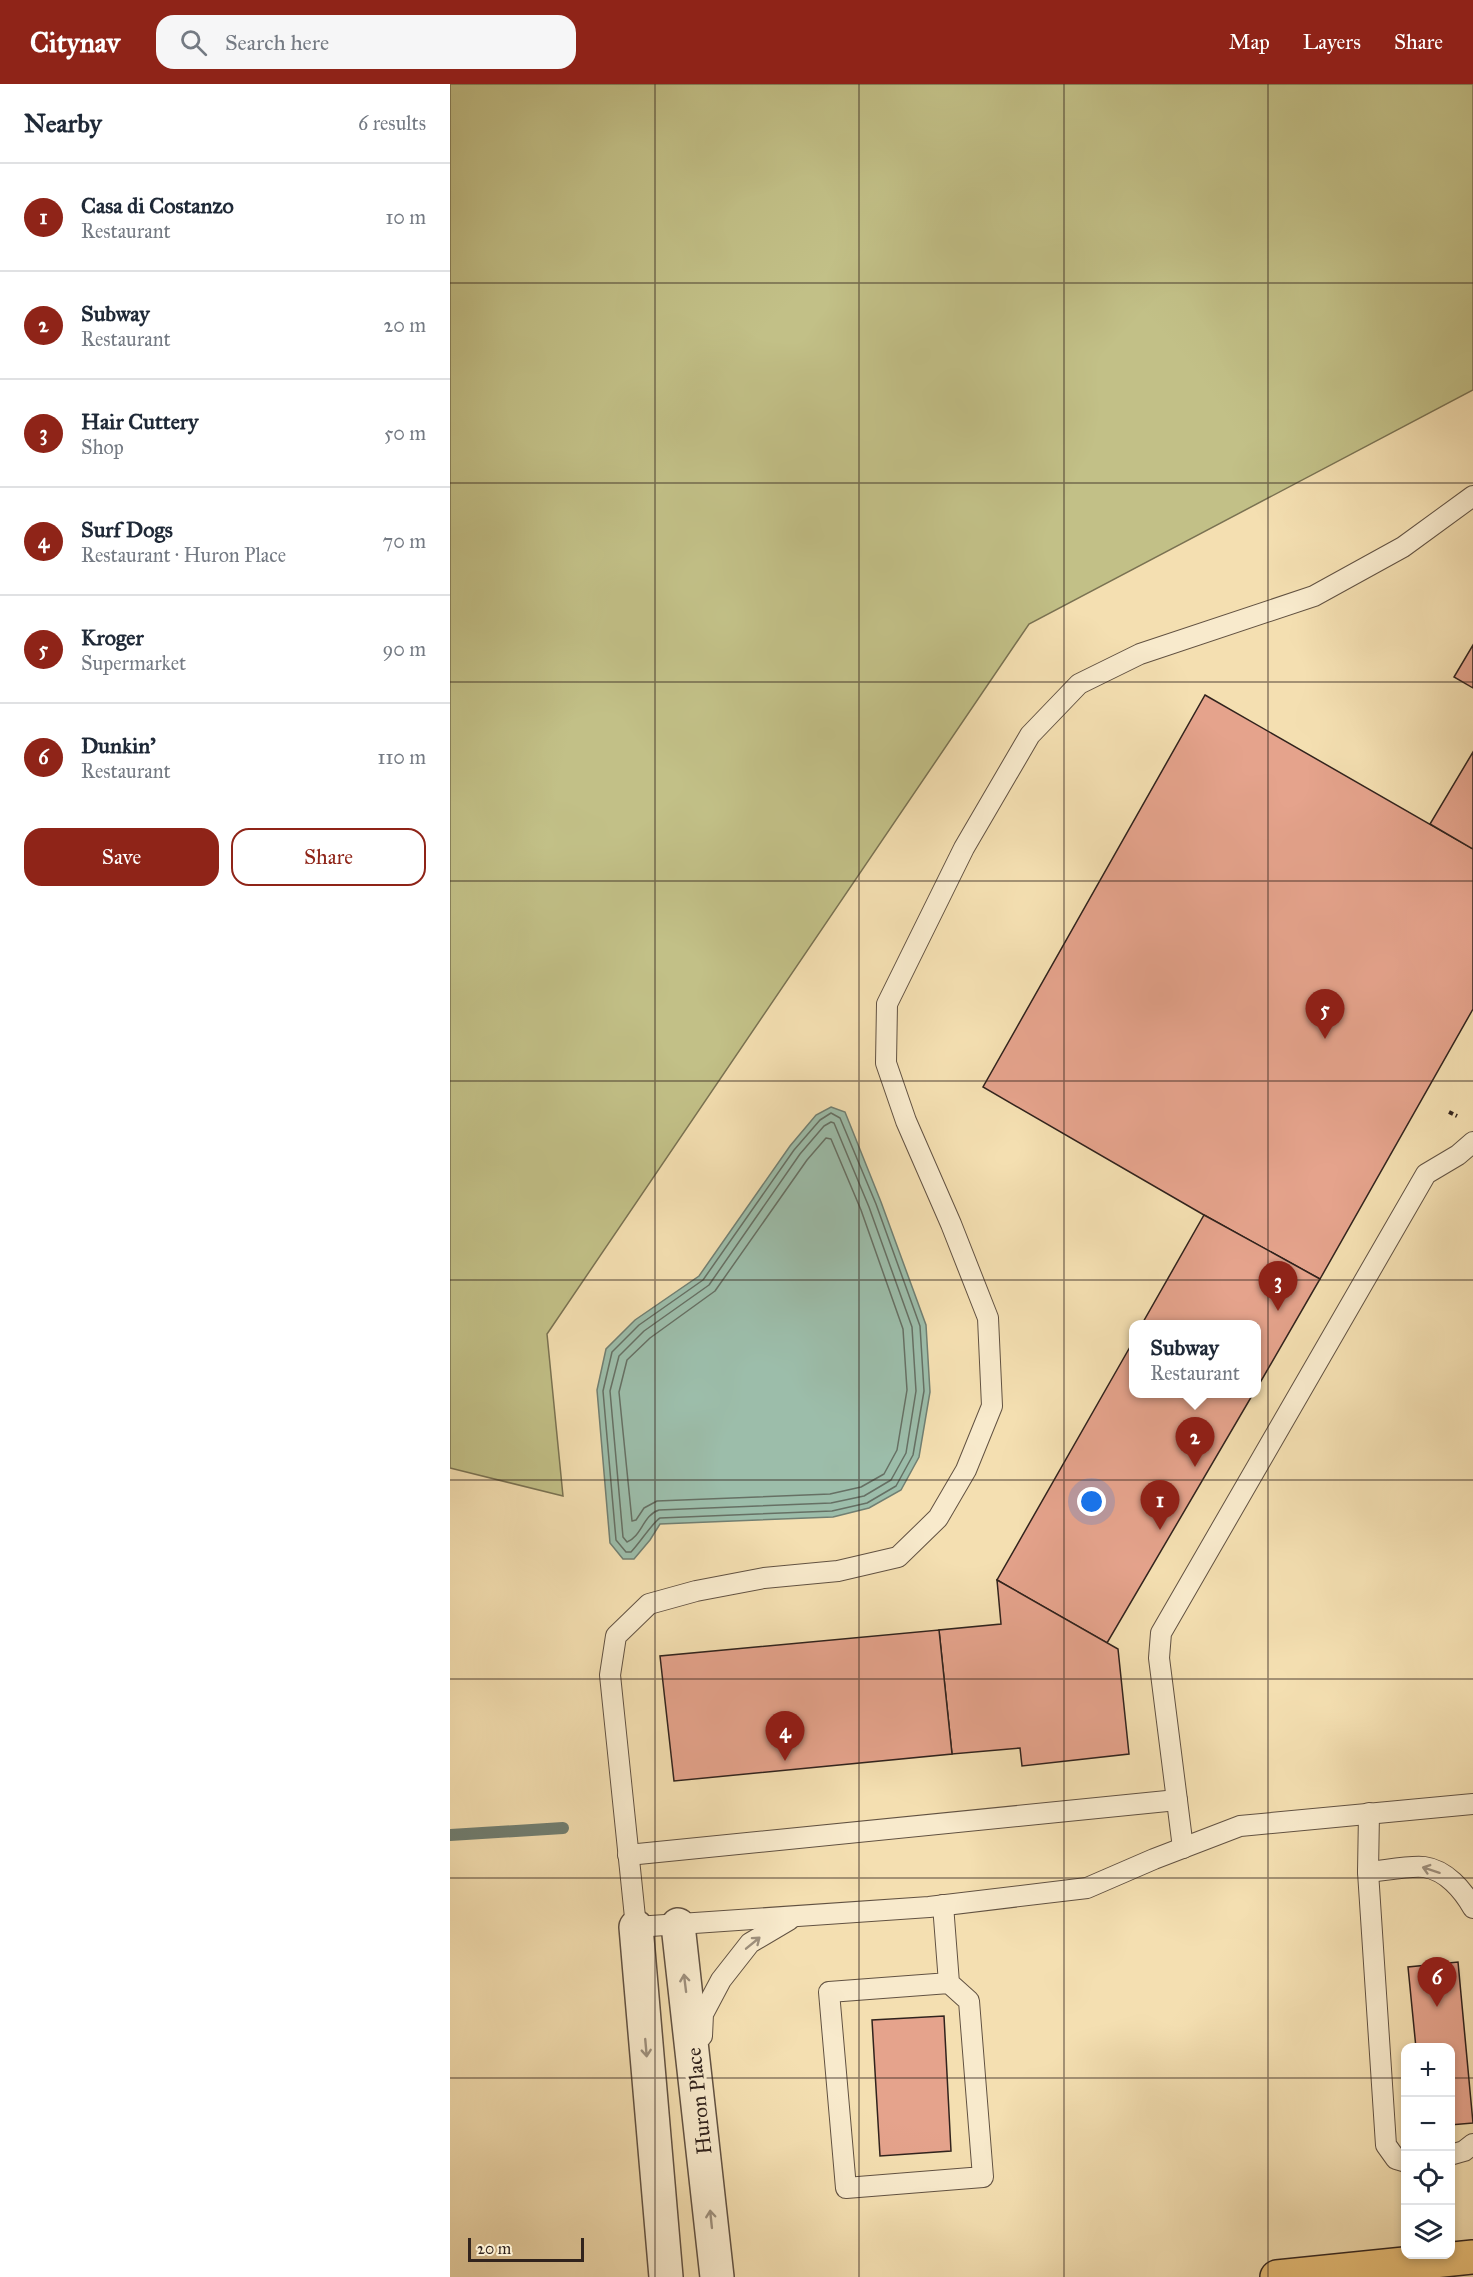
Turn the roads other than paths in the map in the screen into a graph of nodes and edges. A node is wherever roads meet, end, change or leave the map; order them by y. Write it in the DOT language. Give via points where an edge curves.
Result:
graph roads {
  1 [pos="1473,496"];
  2 [pos="1473,1142"];
  3 [pos="1177,1800"];
  4 [pos="1473,1804"];
  5 [pos="1369,1813"];
  6 [pos="1183,1848"];
  7 [pos="628,1855"];
  8 [pos="1368,1872"];
  9 [pos="943,1905"];
  10 [pos="1473,1908"];
  11 [pos="794,1917"];
  12 [pos="678,1925"];
  13 [pos="636,1927"];
  14 [pos="949,1983"];
  15 [pos="698,2090"];
  16 [pos="1473,2145"];
  17 [pos="1455,2154"];
  18 [pos="1401,2160"];
  19 [pos="1473,2257"];
  20 [pos="666,2277"];
  21 [pos="717,2277"];
  22 [pos="1277,2277"];
  1 -- 7 [label="lane" via="1403,547 1314,596 1140,654 1079,684 1030,735 964,848 887,1005 886,1063 988,1318 992,1406 966,1470 938,1518 898,1557 838,1571 764,1578 677,1596 649,1604 616,1636 610,1675"];
  2 -- 3 [label="lane" via="1426,1174 1161,1633 1159,1658"];
  3 -- 6 [label="lane"];
  3 -- 7 [label="lane"];
  4 -- 5 [label="lane"];
  5 -- 6 [label="lane" via="1240,1826"];
  5 -- 8 [label="lane"];
  6 -- 9 [label="lane" via="1087,1888"];
  7 -- 13 [label="lane"];
  10 -- 8 [label="lane, one-way" via="1466,1895 1445,1875 1424,1867"];
  8 -- 18 [label="lane" via="1386,2145"];
  9 -- 11 [label="lane"];
  9 -- 14 [label="lane"];
  11 -- 12 [label="lane"];
  15 -- 11 [label="lane, one-way" via="703,2014 721,1980 750,1943"];
  12 -- 13 [label="lane"];
  15 -- 12 [label="street, Huron Place, one-way"];
  13 -- 20 [label="street, one-way"];
  14 -- 14 [label="lane" via="829,1992 846,2188 983,2177 969,2001"];
  21 -- 15 [label="street, Huron Place, one-way"];
  16 -- 17 [label="lane"];
  19 -- 22 [label="highway"];
}
